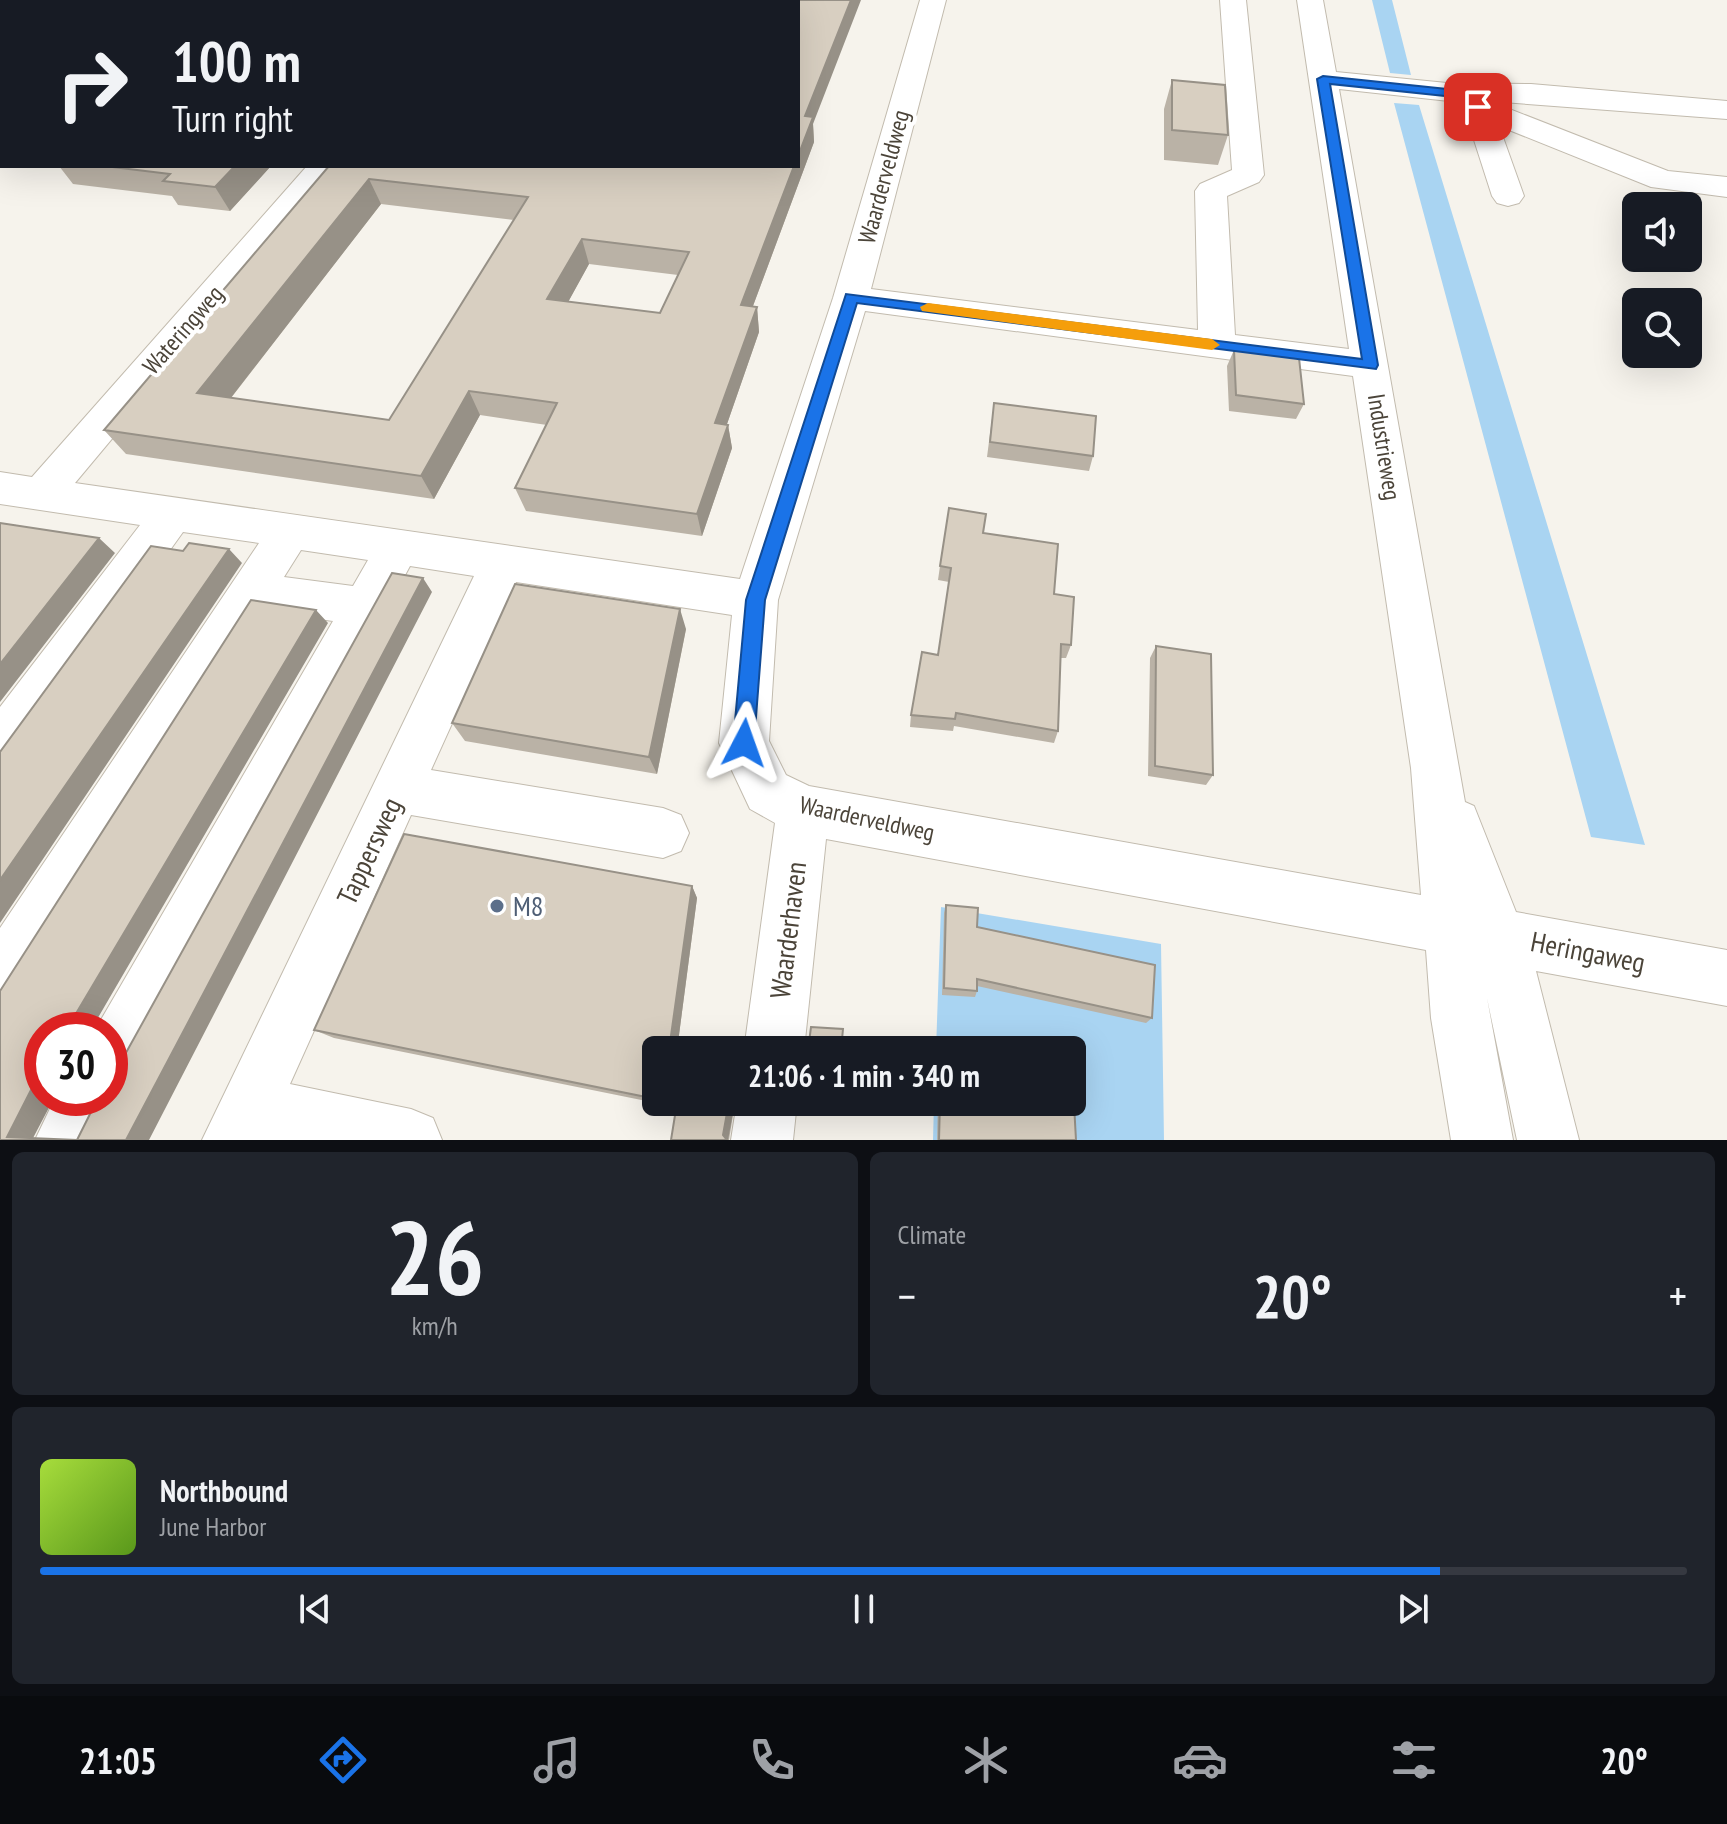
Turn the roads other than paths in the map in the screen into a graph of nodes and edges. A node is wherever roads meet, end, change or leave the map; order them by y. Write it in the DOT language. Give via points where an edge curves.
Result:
graph roads {
  1 [pos="933,0"];
  2 [pos="1233,0"];
  3 [pos="1310,0"];
  4 [pos="1323,79"];
  5 [pos="1447,92"];
  6 [pos="1478,107"];
  7 [pos="1727,110"];
  8 [pos="322,168"];
  9 [pos="1727,187"];
  10 [pos="1508,196"];
  11 [pos="851,298"];
  12 [pos="1217,345"];
  13 [pos="1370,365"];
  14 [pos="0,488"];
  15 [pos="42,493"];
  16 [pos="173,513"];
  17 [pos="291,530"];
  18 [pos="399,546"];
  19 [pos="503,562"];
  20 [pos="252,591"];
  21 [pos="756,600"];
  22 [pos="365,607"];
  23 [pos="0,746"];
  24 [pos="398,789"];
  25 [pos="803,810"];
  26 [pos="663,833"];
  27 [pos="1473,930"];
  28 [pos="0,978"];
  29 [pos="1727,978"];
  30 [pos="128,1029"];
  31 [pos="776,1036"];
  32 [pos="79,1116"];
  33 [pos="765,1116"];
  34 [pos="241,1123"];
  35 [pos="66,1140"];
  36 [pos="411,1140"];
  37 [pos="762,1140"];
  38 [pos="1482,1140"];
  39 [pos="1548,1140"];
  1 -- 11 [label="street, Waarderveldweg"];
  2 -- 12 [label="street" via="1248,175 1211,191"];
  3 -- 4 [label="street, Industrieweg"];
  4 -- 5 [label="street"];
  4 -- 13 [label="street, Industrieweg"];
  5 -- 6 [label="street"];
  5 -- 7 [label="street" via="1531,93"];
  6 -- 9 [label="street" via="1662,180"];
  6 -- 10 [label="street"];
  8 -- 15 [label="street, Wateringweg"];
  11 -- 12 [label="street"];
  11 -- 21 [label="street, Waarderveldweg"];
  12 -- 13 [label="street"];
  13 -- 27 [label="street, Industrieweg" via="1436,768"];
  14 -- 15 [label="street"];
  15 -- 16 [label="street"];
  16 -- 17 [label="street"];
  16 -- 23 [label="street"];
  17 -- 18 [label="street"];
  17 -- 20 [label="street"];
  18 -- 19 [label="street"];
  18 -- 22 [label="street"];
  19 -- 21 [label="street"];
  19 -- 24 [label="street, Tappersweg"];
  20 -- 22 [label="street"];
  20 -- 28 [label="street"];
  21 -- 25 [label="street, Waarderveldweg" via="744,743 768,792"];
  22 -- 30 [label="street"];
  24 -- 26 [label="street"];
  24 -- 34 [label="street, Tappersweg"];
  25 -- 27 [label="street, Waarderveldweg"];
  25 -- 31 [label="street, Waarderhaven"];
  27 -- 29 [label="street, Heringaweg"];
  27 -- 38 [label="street, Industrieweg" via="1465,1055"];
  27 -- 39 [label="street, Industrieweg" via="1519,1010"];
  32 -- 35 [label="street"];
  33 -- 37 [label="street"];
  34 -- 36 [label="street"];
}
